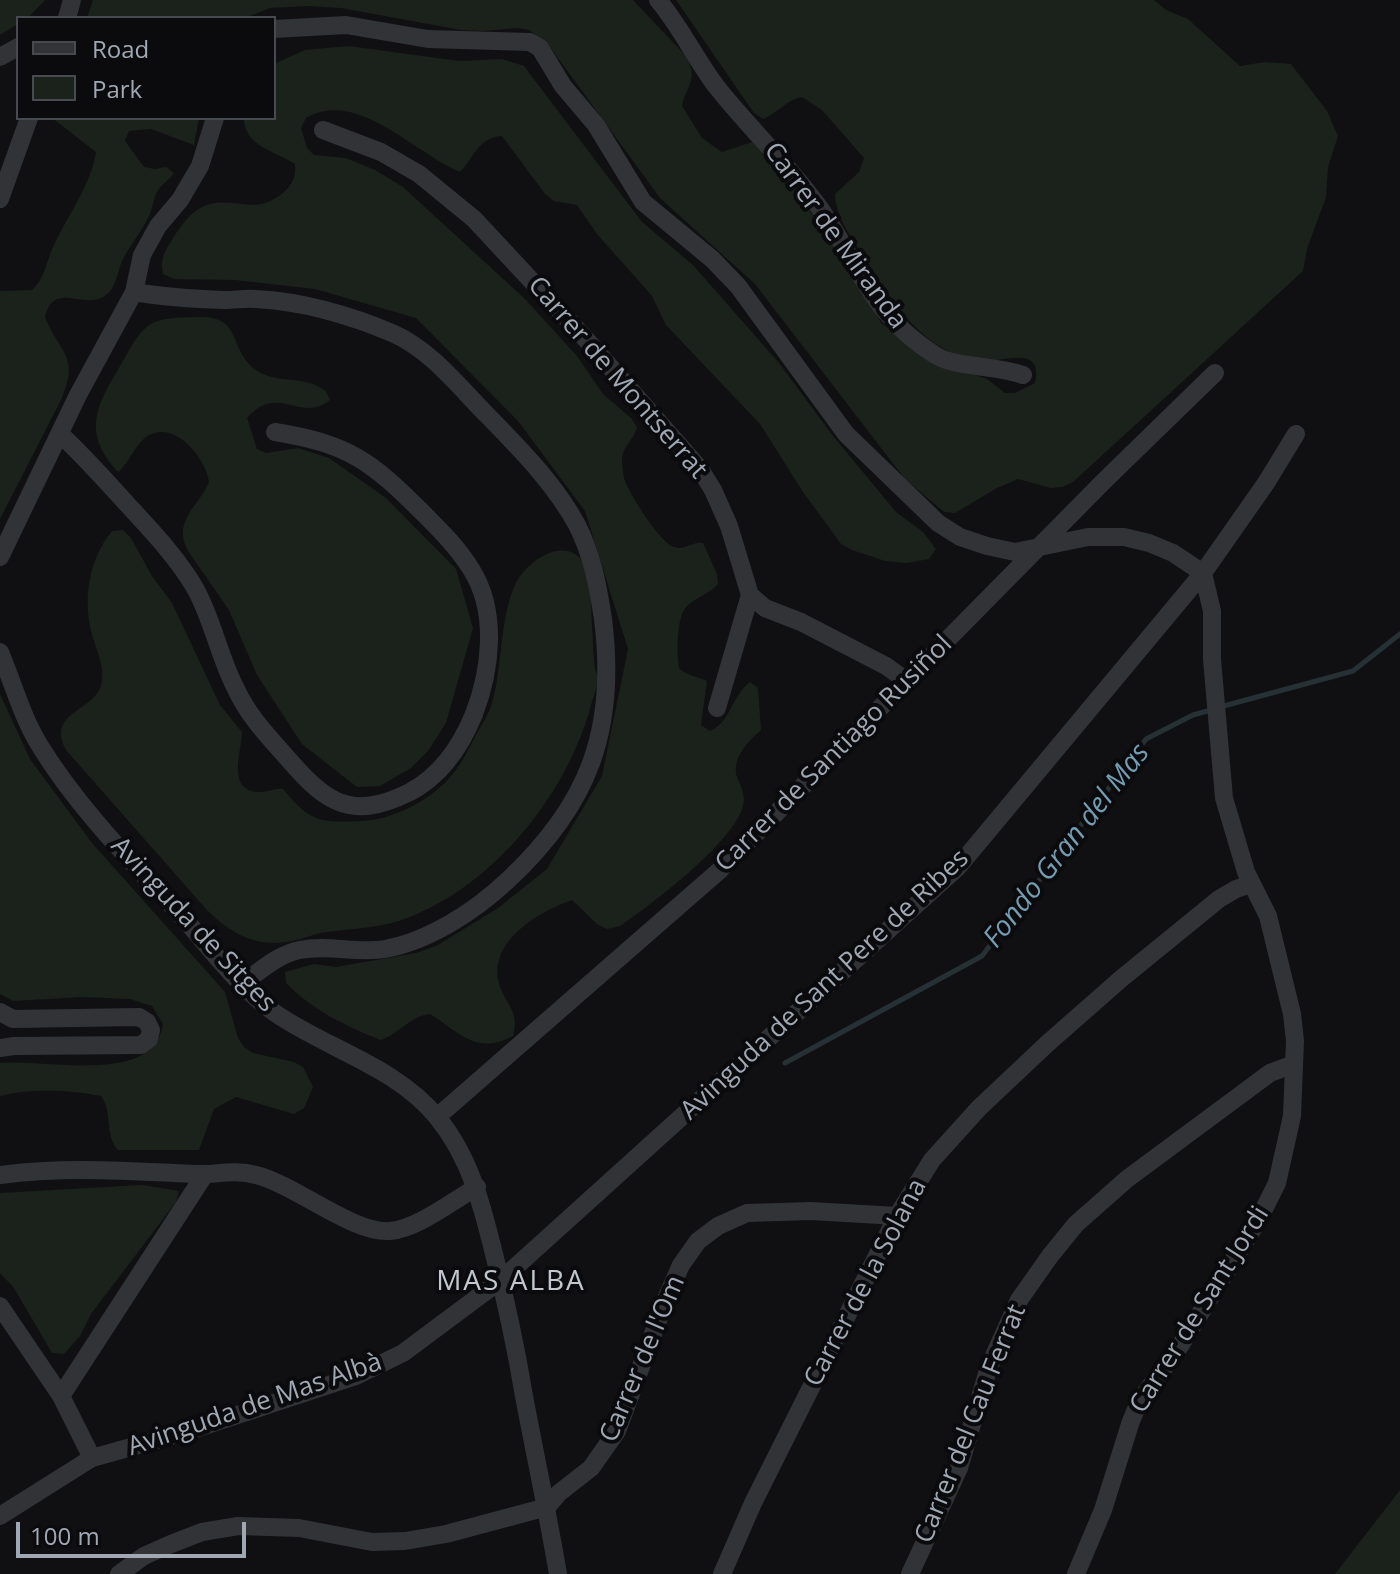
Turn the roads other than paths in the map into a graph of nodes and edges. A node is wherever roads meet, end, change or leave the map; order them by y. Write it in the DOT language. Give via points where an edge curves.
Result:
graph roads {
  1 [pos="658,0"];
  2 [pos="276,29"];
  3 [pos="28,120"];
  4 [pos="214,120"];
  5 [pos="323,130"];
  6 [pos="0,199"];
  7 [pos="134,292"];
  8 [pos="1215,373"];
  9 [pos="1023,375"];
  10 [pos="275,432"];
  11 [pos="60,434"];
  12 [pos="1296,434"];
  13 [pos="1039,547"];
  14 [pos="0,557"];
  15 [pos="1203,573"];
  16 [pos="750,595"];
  17 [pos="0,652"];
  18 [pos="907,681"];
  19 [pos="717,708"];
  20 [pos="1251,884"];
  21 [pos="242,984"];
  22 [pos="7,1015"];
  23 [pos="7,1047"];
  24 [pos="1294,1064"];
  25 [pos="437,1117"];
  26 [pos="205,1174"];
  27 [pos="0,1175"];
  28 [pos="477,1187"];
  29 [pos="897,1216"];
  30 [pos="501,1280"];
  31 [pos="0,1306"];
  32 [pos="61,1396"];
  33 [pos="92,1458"];
  34 [pos="547,1507"];
  35 [pos="0,1516"];
  36 [pos="119,1574"];
  37 [pos="558,1574"];
  38 [pos="722,1574"];
  39 [pos="910,1574"];
  40 [pos="1076,1574"];
  1 -- 9 [label="street, Carrer de Miranda" via="704,70 821,210 891,322 938,357"];
  2 -- 13 [label="street" via="346,25 439,40 530,42 540,48 643,202 738,286 864,453 960,537 1015,552"];
  3 -- 6 [label="street"];
  4 -- 7 [label="street" via="200,166 142,255"];
  5 -- 16 [label="street, Carrer de Montserrat" via="381,152 419,174 474,219 583,336 706,479 729,526"];
  7 -- 11 [label="street"];
  7 -- 21 [label="street" via="284,302 341,315 415,345 545,478 579,528 597,581 607,654 599,747 582,788 533,855 505,883 426,935 374,950 301,949"];
  8 -- 13 [label="street, Carrer de Santiago Rusiñol"];
  10 -- 11 [label="street" via="335,445 392,482 448,538 484,597 487,663 465,736 447,761 400,797 352,806 314,788 248,711 194,587 165,545"];
  11 -- 14 [label="street"];
  12 -- 15 [label="street, Avinguda de Sant Pere de Ribes"];
  13 -- 15 [label="street" via="1088,537 1124,537 1173,553"];
  13 -- 18 [label="street, Carrer de Santiago Rusiñol"];
  15 -- 20 [label="street, Carrer de Sant Jordi" via="1212,611 1224,798"];
  15 -- 30 [label="street, Avinguda de Sant Pere de Ribes" via="958,867"];
  16 -- 18 [label="street" via="765,608 801,622"];
  16 -- 19 [label="street"];
  17 -- 21 [label="street, Avinguda de Sitges" via="25,717 55,769"];
  18 -- 25 [label="street, Carrer de Santiago Rusiñol" via="720,870"];
  20 -- 24 [label="street, Carrer de Sant Jordi" via="1268,916 1286,983"];
  20 -- 29 [label="street, Carrer de la Solana" via="1219,899 1048,1043 932,1160"];
  21 -- 25 [label="street, Avinguda de Sitges" via="303,1031 394,1079"];
  22 -- 23 [label="street"];
  22 -- 23 [label="street" via="139,1017 151,1030 141,1045"];
  24 -- 39 [label="street, Carrer del Cau Ferrat" via="1270,1073 1127,1179 1076,1224 1050,1256 1019,1300 989,1367 959,1468"];
  24 -- 40 [label="street, Carrer de Sant Jordi" via="1292,1116 1277,1183 1239,1254 1140,1400"];
  25 -- 28 [label="street, Avinguda de Sitges"];
  26 -- 27 [label="street" via="85,1169"];
  26 -- 28 [label="street" via="225,1170 255,1175 348,1219 390,1231 411,1225"];
  26 -- 32 [label="street"];
  28 -- 30 [label="street, Avinguda de Sitges"];
  29 -- 34 [label="street, Carrer de l'Om" via="747,1213 698,1241 666,1299 617,1431 591,1468"];
  29 -- 38 [label="street, Carrer de la Solana"];
  30 -- 33 [label="street, Avinguda de Mas Albà" via="403,1353 356,1376"];
  30 -- 34 [label="street, Avinguda de Sitges"];
  31 -- 32 [label="street"];
  32 -- 33 [label="street"];
  33 -- 35 [label="street, Avinguda de Mas Albà"];
  34 -- 36 [label="street, Carrer de l'Om" via="405,1541 238,1526 171,1544"];
  34 -- 37 [label="street, Avinguda de Sitges"];
}
